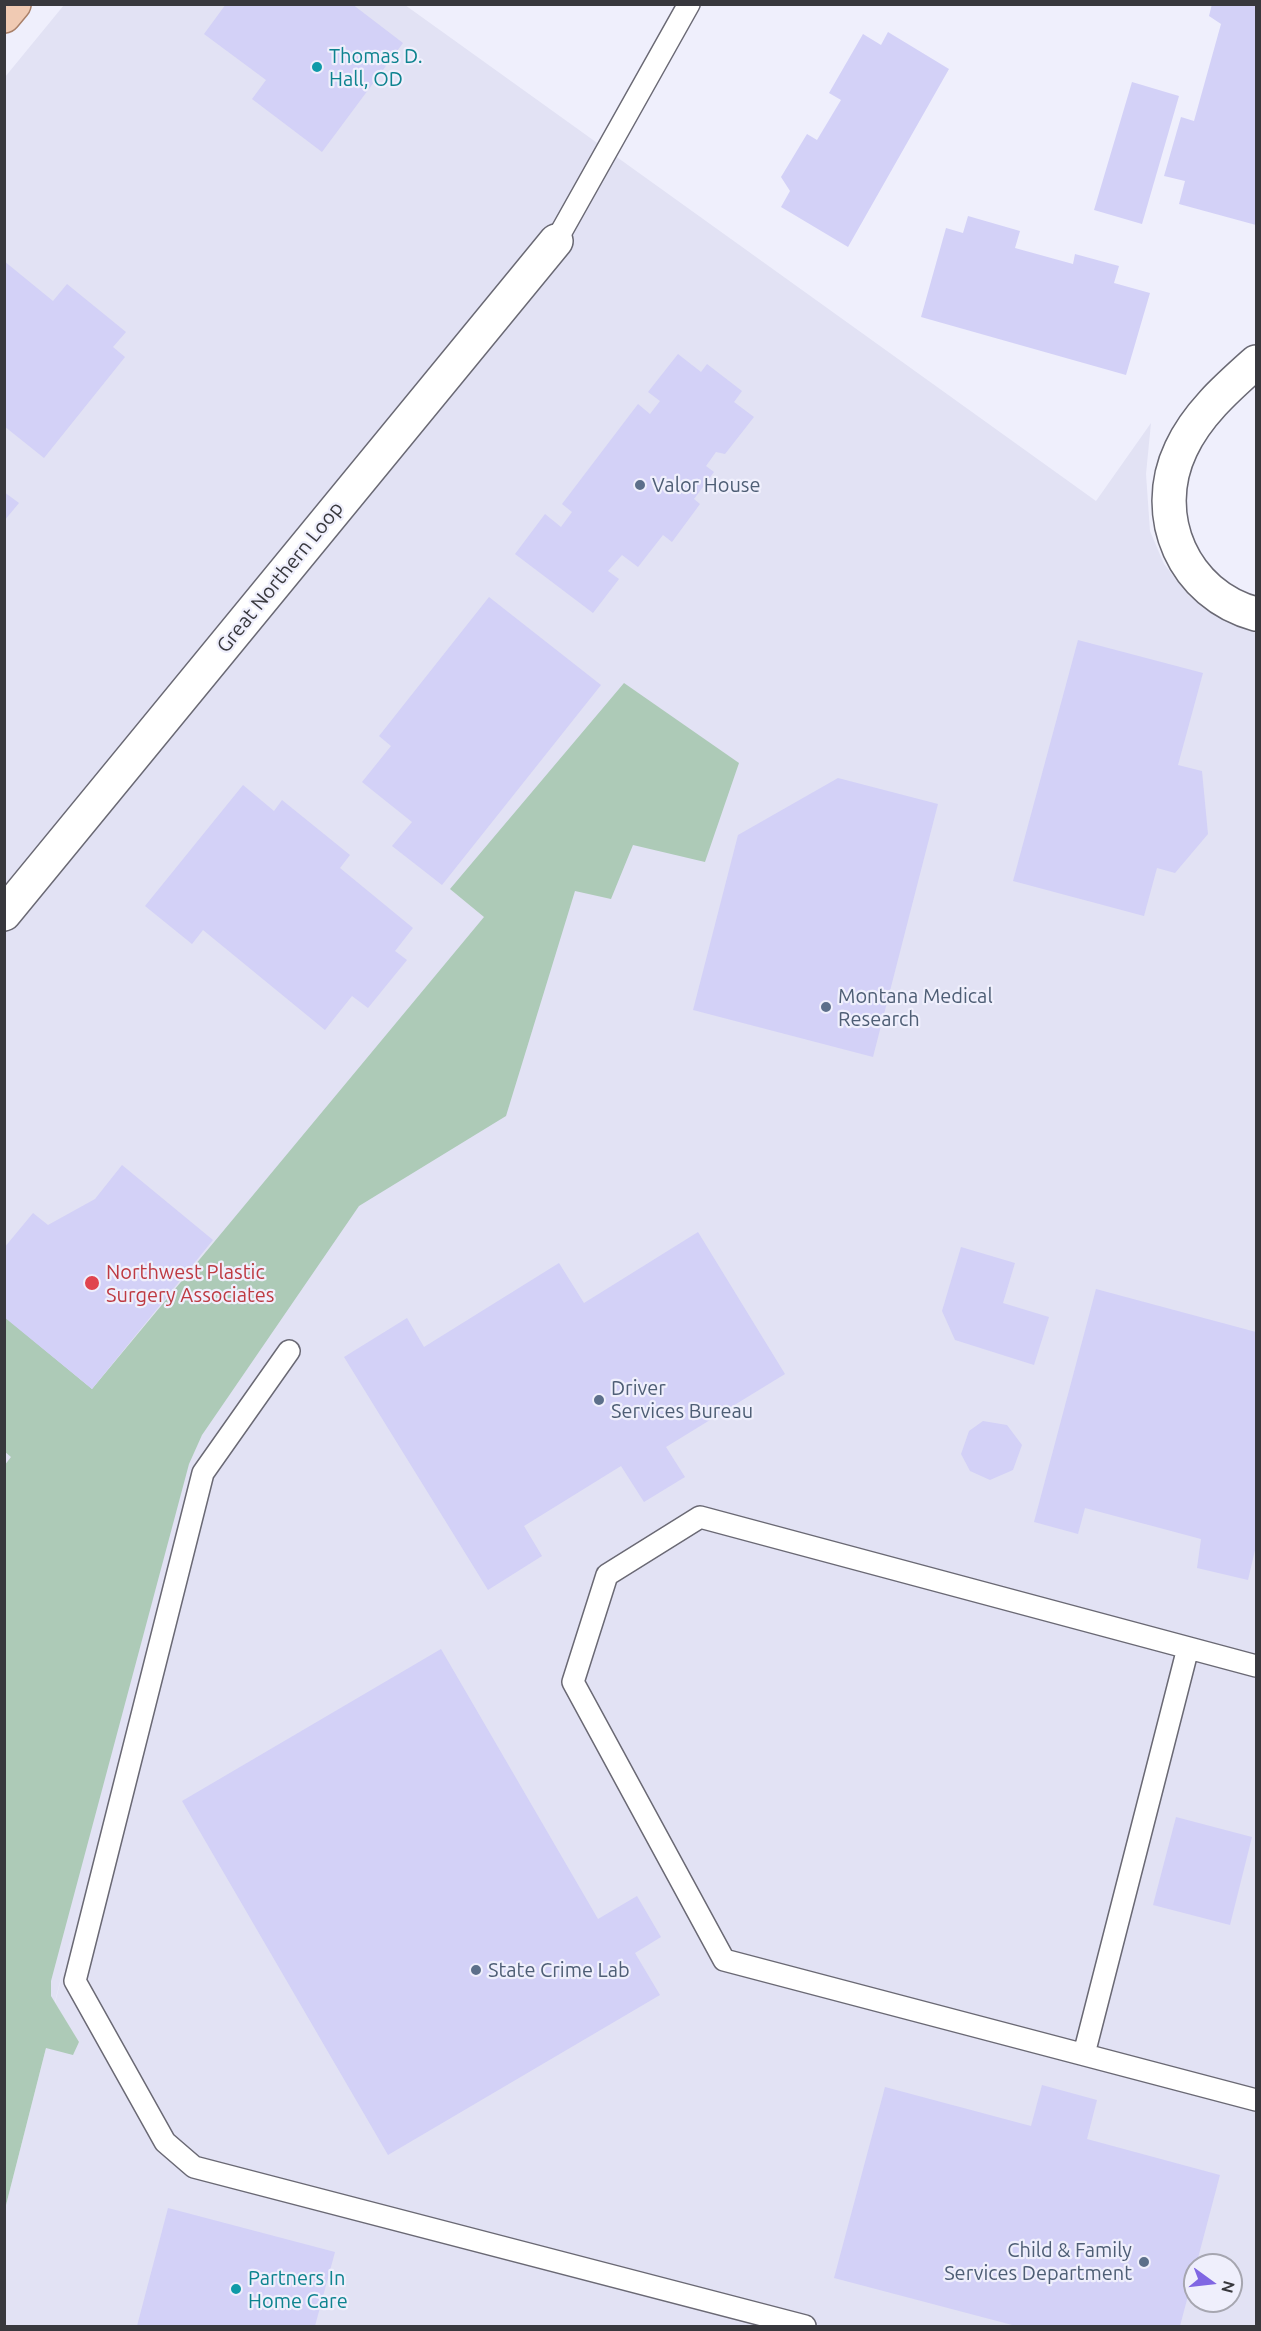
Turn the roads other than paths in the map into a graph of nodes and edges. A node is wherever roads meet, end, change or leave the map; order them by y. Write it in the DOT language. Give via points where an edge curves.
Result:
graph roads {
  1 [pos="14,4"];
  2 [pos="689,4"];
  3 [pos="4,16"];
  4 [pos="556,241"];
  5 [pos="1257,362"];
  6 [pos="1257,614"];
  7 [pos="4,914"];
  8 [pos="289,1351"];
  9 [pos="1188,1648"];
  10 [pos="1257,1666"];
  11 [pos="1084,2054"];
  12 [pos="1257,2100"];
  13 [pos="805,2326"];
  1 -- 3 [label="main road"];
  2 -- 4 [label="lane"];
  4 -- 7 [label="street, Great Northern Loop"];
  5 -- 6 [label="street" via="1199,419 1173,467 1170,496 1171,523 1180,555 1193,574 1234,606"];
  8 -- 13 [label="lane" via="203,1473 75,1981 165,2142 194,2167"];
  9 -- 10 [label="lane"];
  9 -- 11 [label="lane"];
  9 -- 11 [label="lane" via="700,1517 607,1575 573,1682 724,1960"];
  11 -- 12 [label="lane"];
}
